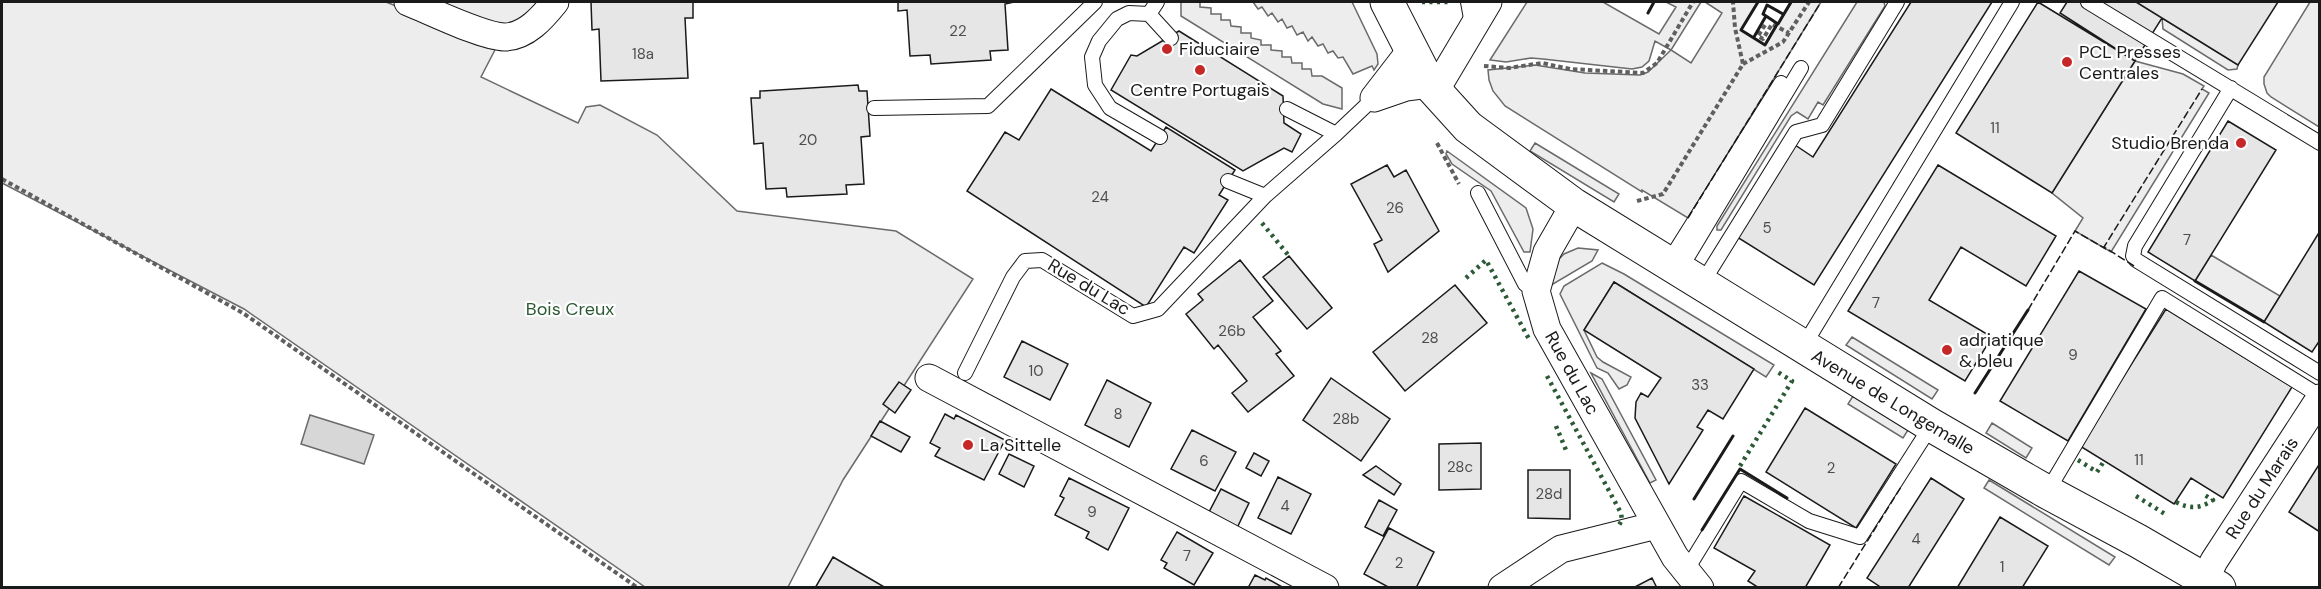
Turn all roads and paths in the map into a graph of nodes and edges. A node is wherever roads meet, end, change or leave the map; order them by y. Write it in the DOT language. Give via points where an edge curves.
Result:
graph roads {
  1 [pos="408,2"];
  2 [pos="555,2"];
  3 [pos="1095,2"];
  4 [pos="1157,2"];
  5 [pos="1387,2"];
  6 [pos="1488,2"];
  7 [pos="1693,2"];
  8 [pos="1733,2"];
  9 [pos="1809,2"];
  10 [pos="1897,2"];
  11 [pos="2012,2"];
  12 [pos="2088,2"];
  13 [pos="1149,14"];
  14 [pos="1470,14"];
  15 [pos="1765,25"];
  16 [pos="1789,33"];
  17 [pos="1171,38"];
  18 [pos="1411,51"];
  19 [pos="1477,64"];
  20 [pos="1743,64"];
  21 [pos="1797,66"];
  22 [pos="1432,88"];
  23 [pos="2231,88"];
  24 [pos="1374,98"];
  25 [pos="874,108"];
  26 [pos="1287,109"];
  27 [pos="1336,134"];
  28 [pos="1160,137"];
  29 [pos="2319,143"];
  30 [pos="2,179"];
  31 [pos="1228,181"];
  32 [pos="1478,194"];
  33 [pos="1264,196"];
  34 [pos="1637,201"];
  35 [pos="1574,205"];
  36 [pos="1683,273"];
  37 [pos="1536,291"];
  38 [pos="1803,347"];
  39 [pos="965,373"];
  40 [pos="2319,373"];
  41 [pos="928,378"];
  42 [pos="2319,397"];
  43 [pos="1931,425"];
  44 [pos="2047,492"];
  45 [pos="1657,525"];
  46 [pos="1693,579"];
  47 [pos="2212,583"];
  48 [pos="638,588"];
  49 [pos="1325,588"];
  50 [pos="1502,588"];
  1 -- 2 [label="street" via="475,30 504,37 521,33 542,19"];
  3 -- 25 [label="lane" via="988,106"];
  4 -- 13 [label="lane"];
  5 -- 18 [label="street"];
  6 -- 14 [label="street"];
  7 -- 19 [label="path" via="1657,63 1643,73 1570,69 1542,63 1509,68"];
  8 -- 20 [label="path"];
  9 -- 16 [label="path"];
  10 -- 36 [label="lane" via="1822,125 1796,132"];
  11 -- 38 [label="lane"];
  12 -- 23 [label="lane"];
  13 -- 17 [label="lane"];
  13 -- 28 [label="lane" via="1129,13 1117,19 1092,57 1095,85 1110,108"];
  14 -- 22 [label="street"];
  15 -- 16 [label="path" via="1758,36 1763,39 1772,24"];
  16 -- 20 [label="path" via="1784,42"];
  18 -- 22 [label="street"];
  18 -- 24 [label="street"];
  20 -- 34 [label="path" via="1663,195"];
  21 -- 36 [label="lane"];
  22 -- 24 [label="street" via="1406,87"];
  22 -- 35 [label="street" via="1468,127"];
  23 -- 29 [label="lane"];
  23 -- 40 [label="lane" via="2135,246 2133,256"];
  24 -- 27 [label="lane, Rue du Lac"];
  26 -- 27 [label="lane"];
  27 -- 33 [label="lane, Rue du Lac"];
  30 -- 48 [label="path" via="243,313"];
  31 -- 33 [label="lane"];
  32 -- 37 [label="lane" via="1525,284"];
  33 -- 39 [label="lane, Rue du Lac" via="1158,309 1133,316 1042,260 1025,261 1013,277"];
  35 -- 36 [label="street, Avenue de Longemalle"];
  35 -- 37 [label="street" via="1547,252"];
  36 -- 38 [label="street, Avenue de Longemalle"];
  37 -- 45 [label="street, Rue du Lac" via="1546,328"];
  38 -- 43 [label="street, Avenue de Longemalle"];
  41 -- 49 [label="street"];
  42 -- 44 [label="lane" via="2162,298"];
  42 -- 47 [label="street, Rue du Marais" via="2214,561"];
  43 -- 44 [label="street, Avenue de Longemalle"];
  43 -- 46 [label="lane" via="1860,537 1809,521 1741,481"];
  44 -- 47 [label="street, Avenue de Longemalle"];
  45 -- 46 [label="street, Rue du Lac"];
  45 -- 50 [label="street" via="1561,549"];
}
